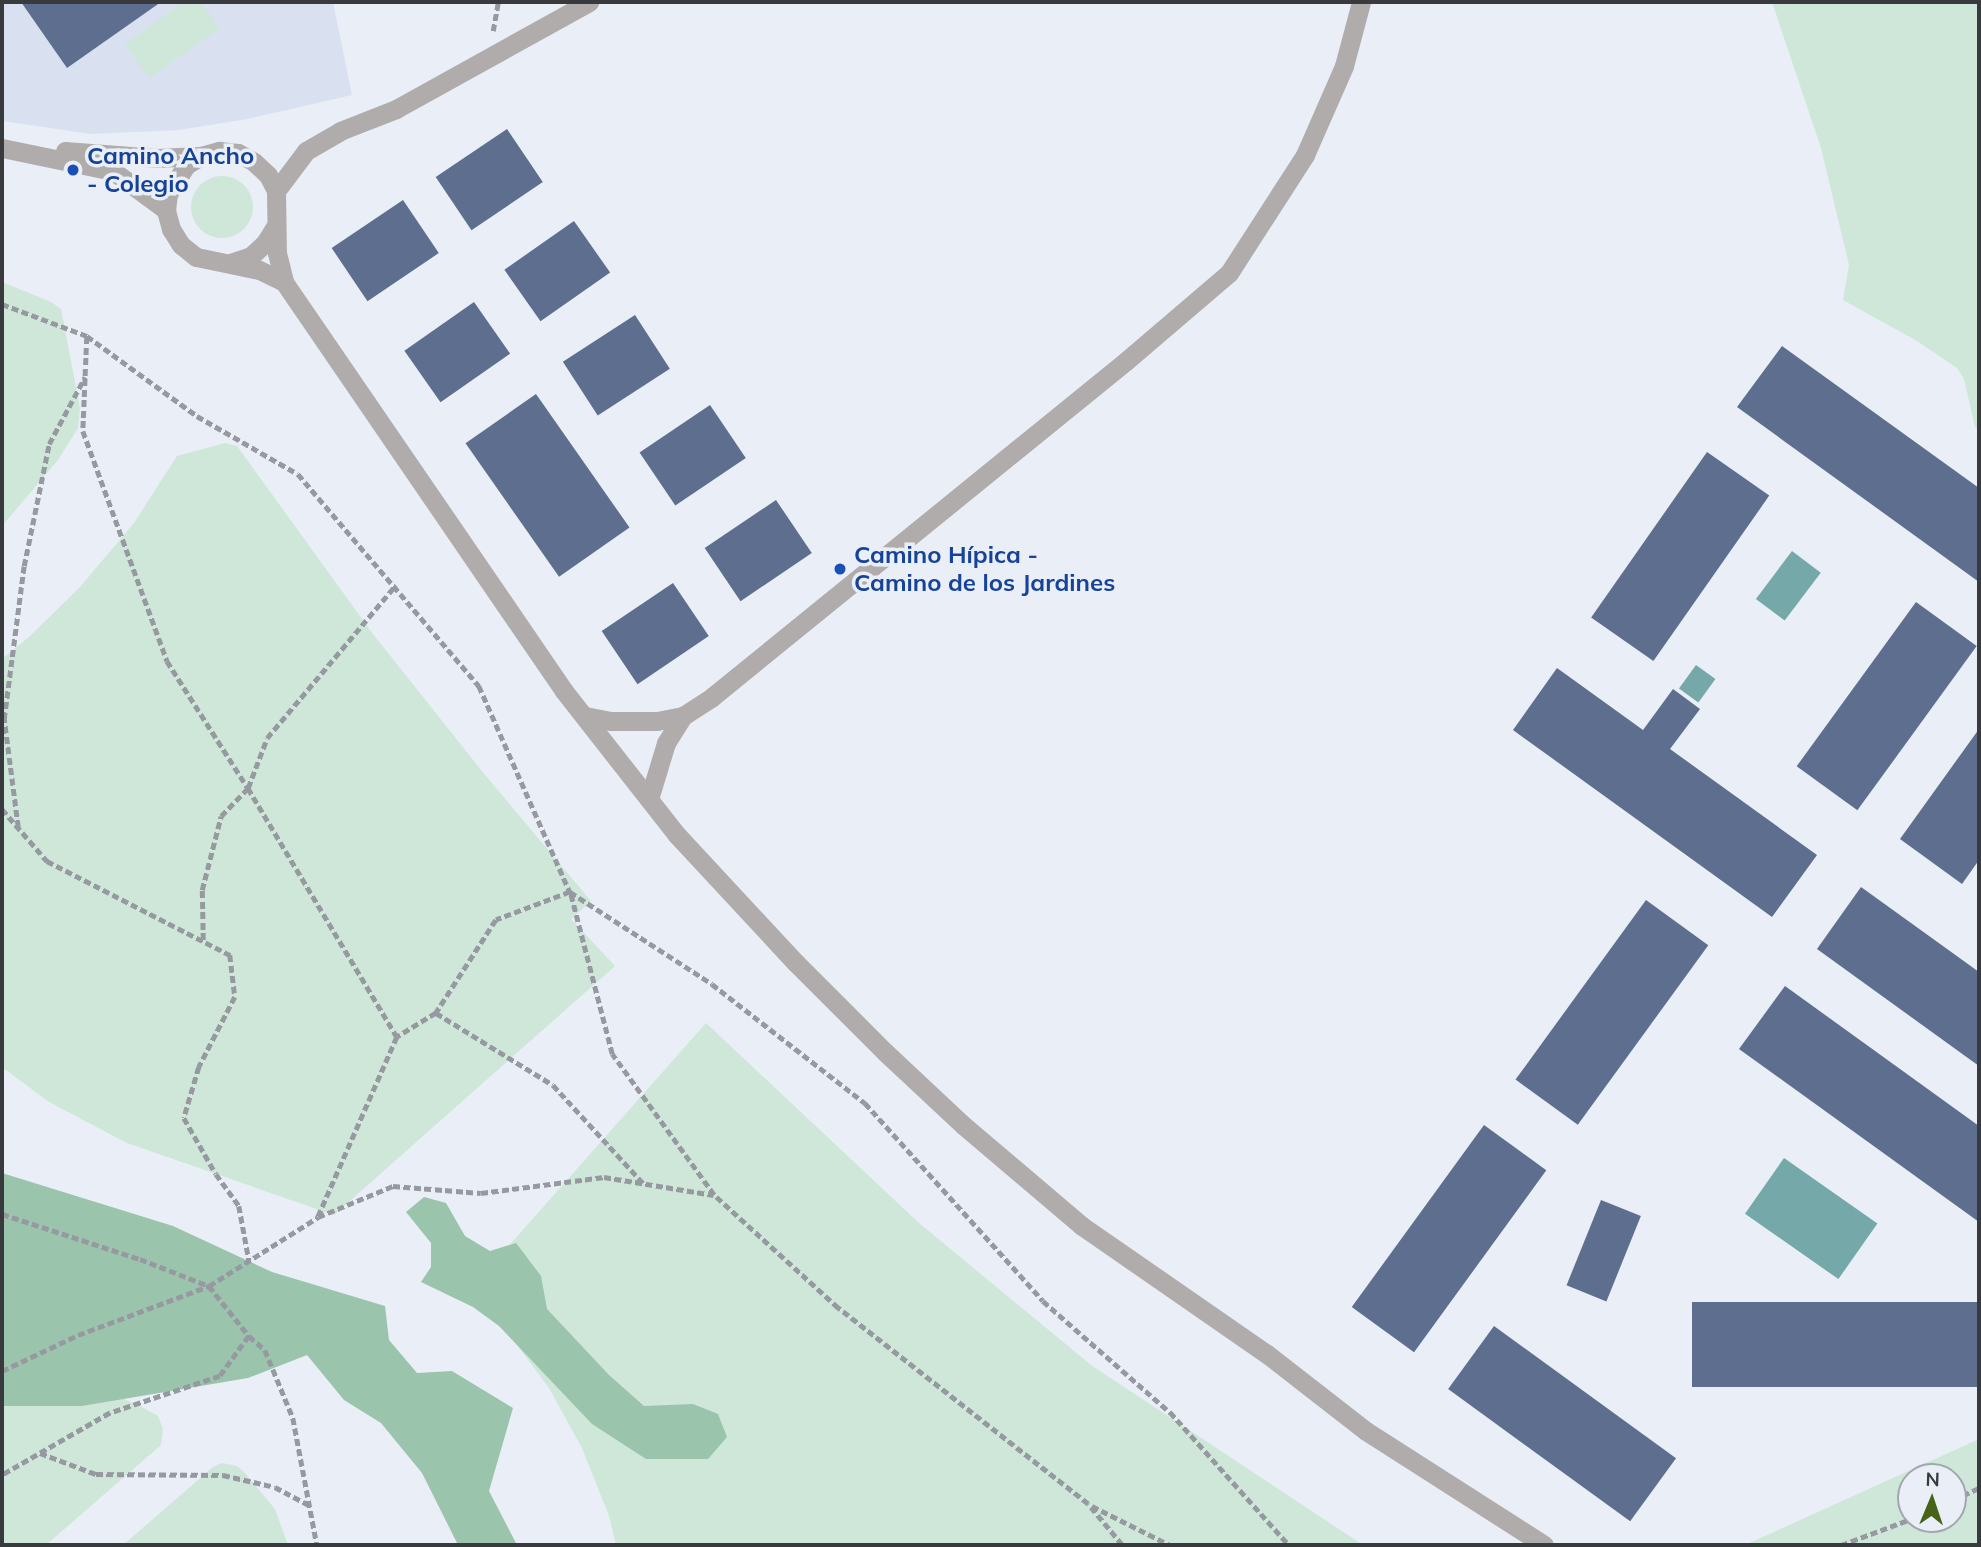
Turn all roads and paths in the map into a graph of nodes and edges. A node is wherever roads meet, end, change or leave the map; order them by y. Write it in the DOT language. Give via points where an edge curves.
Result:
graph roads {
  1 [pos="589,2"];
  2 [pos="1361,2"];
  3 [pos="2,148"];
  4 [pos="32,152"];
  5 [pos="201,156"];
  6 [pos="276,191"];
  7 [pos="166,210"];
  8 [pos="275,227"];
  9 [pos="233,262"];
  10 [pos="284,282"];
  11 [pos="2,304"];
  12 [pos="87,336"];
  13 [pos="86,376"];
  14 [pos="396,585"];
  15 [pos="585,716"];
  16 [pos="683,716"];
  17 [pos="248,788"];
  18 [pos="649,799"];
  19 [pos="2,808"];
  20 [pos="18,828"];
  21 [pos="570,892"];
  22 [pos="203,940"];
  23 [pos="436,1013"];
  24 [pos="397,1037"];
  25 [pos="643,1183"];
  26 [pos="714,1195"];
  27 [pos="2,1214"];
  28 [pos="317,1217"];
  29 [pos="249,1261"];
  30 [pos="209,1286"];
  31 [pos="249,1336"];
  32 [pos="2,1371"];
  33 [pos="40,1453"];
  34 [pos="2,1475"];
  35 [pos="1088,1504"];
  36 [pos="310,1506"];
  37 [pos="1897,1523"];
  38 [pos="317,1545"];
  39 [pos="1122,1545"];
  40 [pos="1170,1545"];
  41 [pos="1289,1545"];
  42 [pos="1544,1545"];
  43 [pos="1841,1545"];
  1 -- 6 [label="street" via="396,108 329,137 306,151"];
  2 -- 16 [label="street" via="1344,66 1306,155 1229,273 712,697"];
  3 -- 4 [label="street"];
  4 -- 5 [label="street"];
  4 -- 7 [label="street" via="113,171"];
  5 -- 6 [label="street" via="238,153 261,168"];
  5 -- 7 [label="street" via="175,178"];
  6 -- 8 [label="street"];
  7 -- 9 [label="street" via="176,237 196,257"];
  8 -- 9 [label="street" via="251,256"];
  8 -- 10 [label="street"];
  9 -- 10 [label="street"];
  10 -- 15 [label="street"];
  11 -- 12 [label="path"];
  12 -- 13 [label="path"];
  12 -- 14 [label="path" via="197,416 298,474"];
  13 -- 17 [label="path" via="83,431 167,661"];
  13 -- 20 [label="path" via="49,444 24,566 4,719"];
  14 -- 17 [label="path" via="267,738"];
  14 -- 21 [label="path" via="479,686"];
  15 -- 16 [label="street" via="634,722"];
  15 -- 18 [label="street"];
  16 -- 18 [label="street" via="666,743"];
  17 -- 22 [label="path" via="221,816 202,890"];
  17 -- 24 [label="path"];
  18 -- 42 [label="street" via="736,899 885,1052 1082,1226 1267,1354 1366,1431"];
  19 -- 20 [label="path"];
  20 -- 22 [label="path" via="47,861"];
  21 -- 23 [label="path" via="496,920"];
  21 -- 26 [label="path" via="612,1054"];
  21 -- 41 [label="path" via="712,984 865,1102 1043,1301 1170,1412"];
  22 -- 29 [label="path" via="230,955 235,997 199,1067 184,1118 239,1206"];
  23 -- 24 [label="path"];
  23 -- 25 [label="path" via="553,1084"];
  24 -- 28 [label="path"];
  25 -- 26 [label="path"];
  25 -- 28 [label="path" via="604,1177 481,1193 393,1186"];
  26 -- 35 [label="path" via="838,1308"];
  27 -- 30 [label="path"];
  28 -- 29 [label="path"];
  29 -- 30 [label="path"];
  30 -- 31 [label="path"];
  30 -- 32 [label="path" via="78,1335"];
  31 -- 33 [label="path" via="220,1376 110,1413"];
  31 -- 36 [label="path" via="265,1350 293,1418"];
  33 -- 34 [label="path"];
  33 -- 36 [label="path" via="96,1474 223,1475 275,1487"];
  35 -- 39 [label="path"];
  35 -- 40 [label="path"];
  36 -- 38 [label="path"];
  37 -- 43 [label="path"];
}
